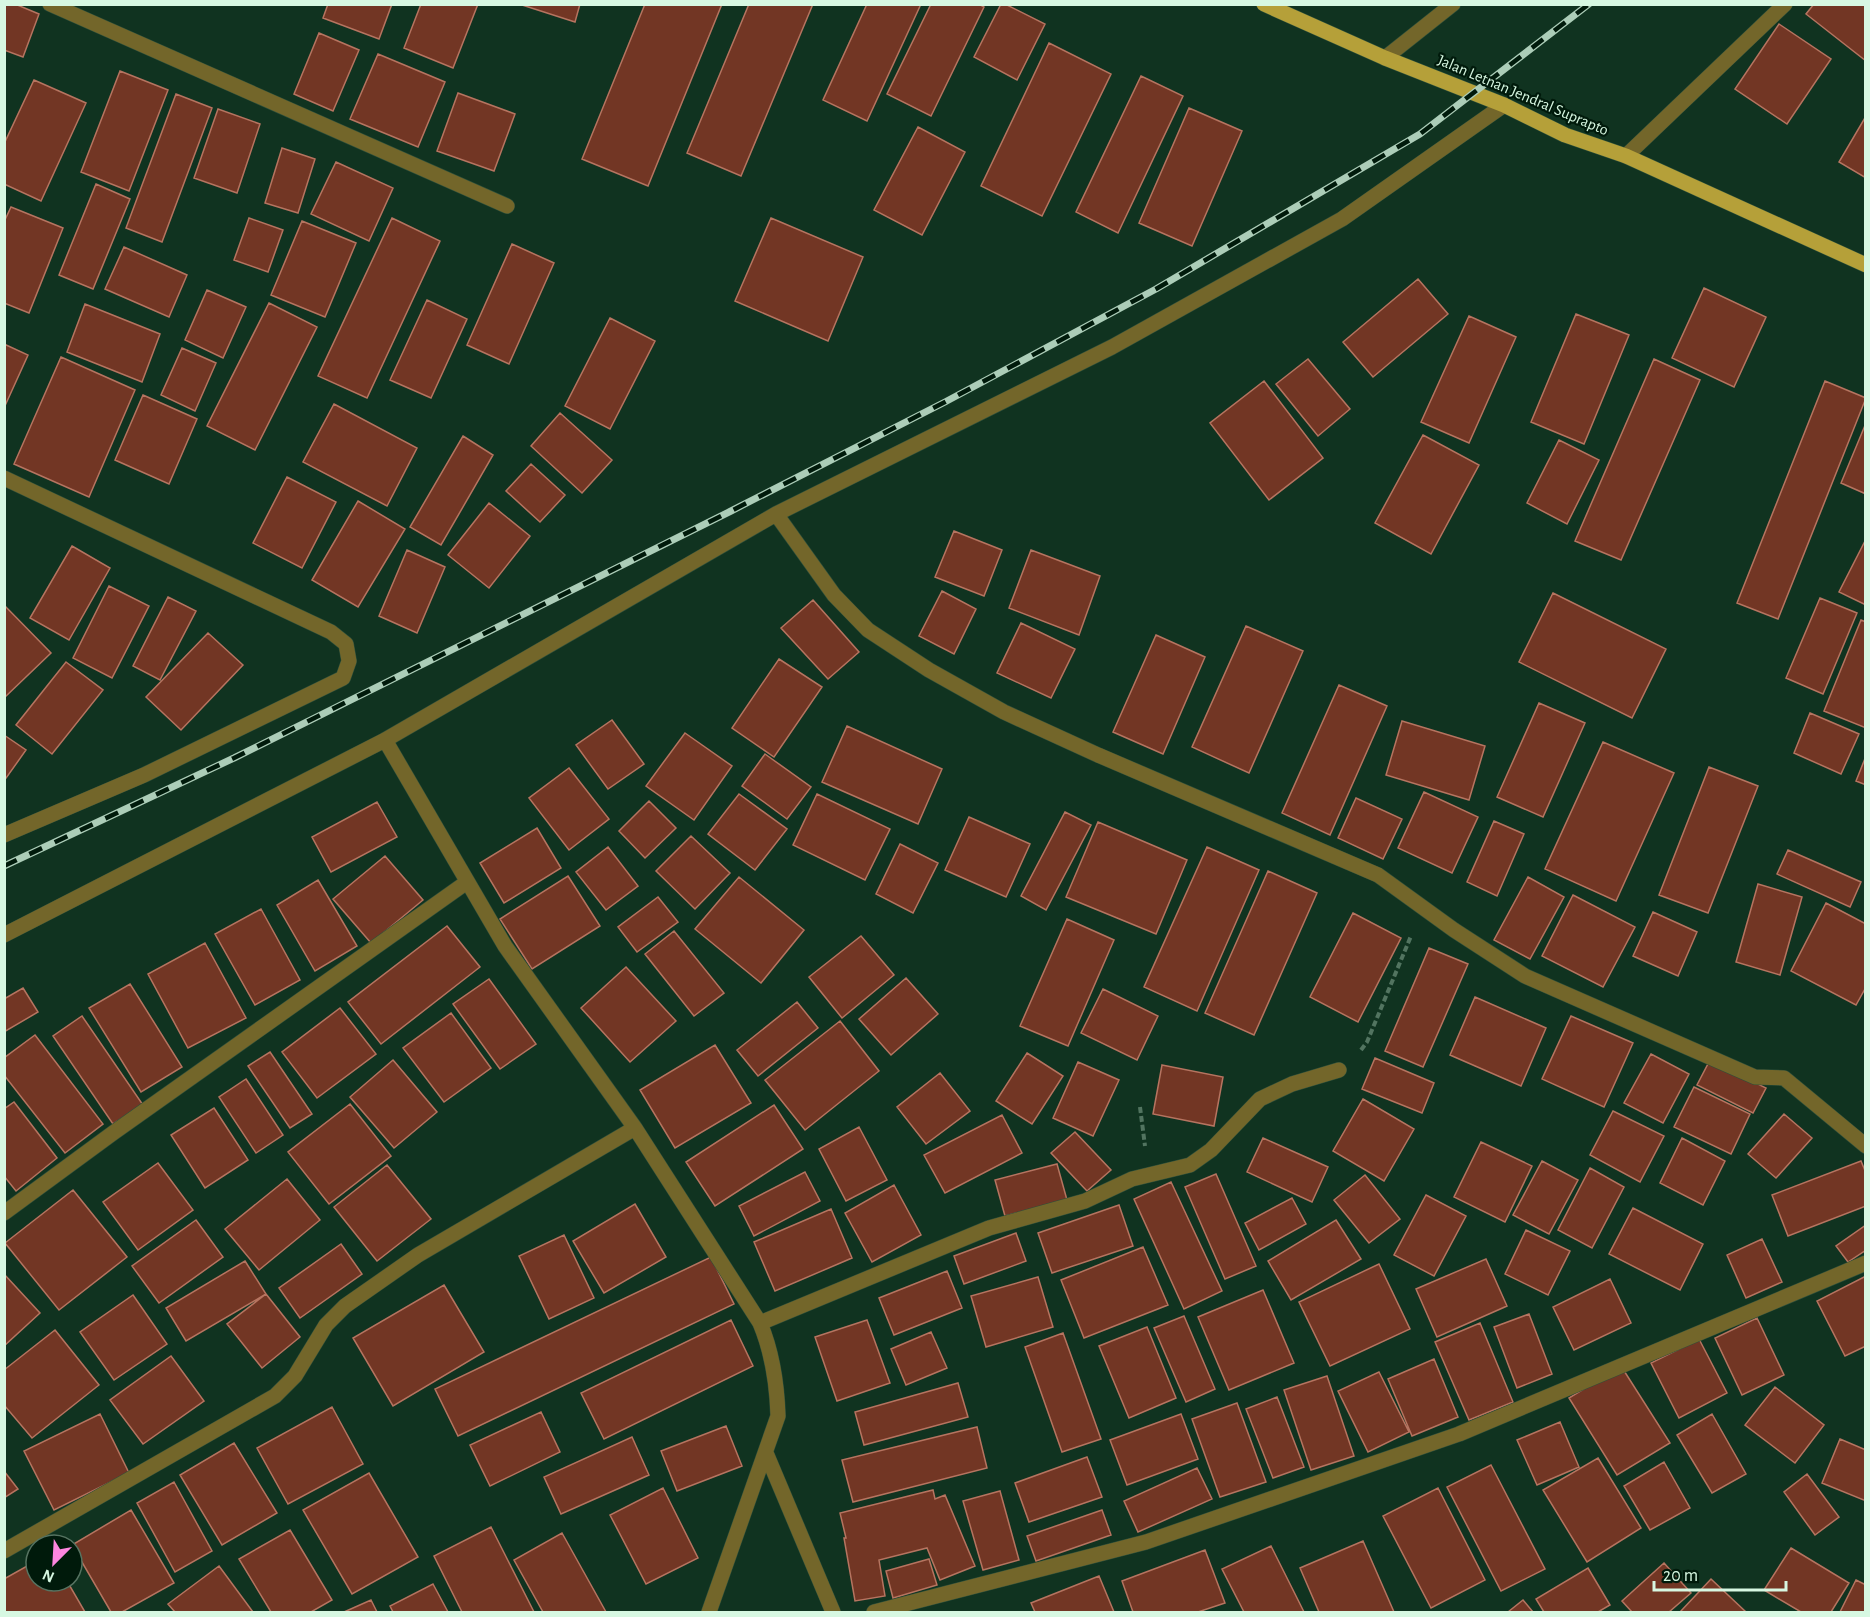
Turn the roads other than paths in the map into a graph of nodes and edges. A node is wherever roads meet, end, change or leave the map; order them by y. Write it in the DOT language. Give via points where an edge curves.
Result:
graph roads {
  1 [pos="50,4"];
  2 [pos="1264,4"];
  3 [pos="1453,4"];
  4 [pos="1785,4"];
  5 [pos="1385,58"];
  6 [pos="1504,105"];
  7 [pos="1626,156"];
  8 [pos="507,206"];
  9 [pos="1866,265"];
  10 [pos="4,478"];
  11 [pos="776,514"];
  12 [pos="385,740"];
  13 [pos="4,835"];
  14 [pos="467,882"];
  15 [pos="4,935"];
  16 [pos="1339,1070"];
  17 [pos="635,1128"];
  18 [pos="1866,1146"];
  19 [pos="4,1213"];
  20 [pos="1866,1263"];
  21 [pos="760,1323"];
  22 [pos="766,1453"];
  23 [pos="4,1551"];
  24 [pos="709,1612"];
  25 [pos="833,1612"];
  26 [pos="883,1612"];
  1 -- 8 [label="street"];
  2 -- 5 [label="main road, Jalan Letnan Jendral Suprapto"];
  3 -- 5 [label="street"];
  4 -- 7 [label="street"];
  5 -- 6 [label="main road, Jalan Letnan Jendral Suprapto"];
  6 -- 7 [label="main road, Jalan Letnan Jendral Suprapto" via="1565,135"];
  6 -- 11 [label="street" via="1342,219 1112,347"];
  7 -- 9 [label="main road, Jalan Letnan Jendral Suprapto"];
  10 -- 13 [label="street" via="331,632 346,644 349,661 343,678 144,776"];
  11 -- 12 [label="street"];
  11 -- 18 [label="street" via="834,595 868,630 929,670 1035,727 1378,875 1525,976 1755,1077 1784,1078"];
  12 -- 14 [label="street"];
  12 -- 15 [label="street"];
  14 -- 17 [label="street" via="505,946"];
  14 -- 19 [label="street"];
  16 -- 21 [label="street" via="1292,1084 1260,1099 1211,1150 1190,1165 1132,1179 1085,1202 989,1228"];
  17 -- 21 [label="street"];
  17 -- 23 [label="street" via="418,1254 345,1306 326,1325 295,1376 275,1396"];
  20 -- 26 [label="street" via="1460,1434 1146,1542"];
  21 -- 22 [label="street" via="769,1344 777,1386 778,1416"];
  22 -- 24 [label="street"];
  22 -- 25 [label="street"];
}
